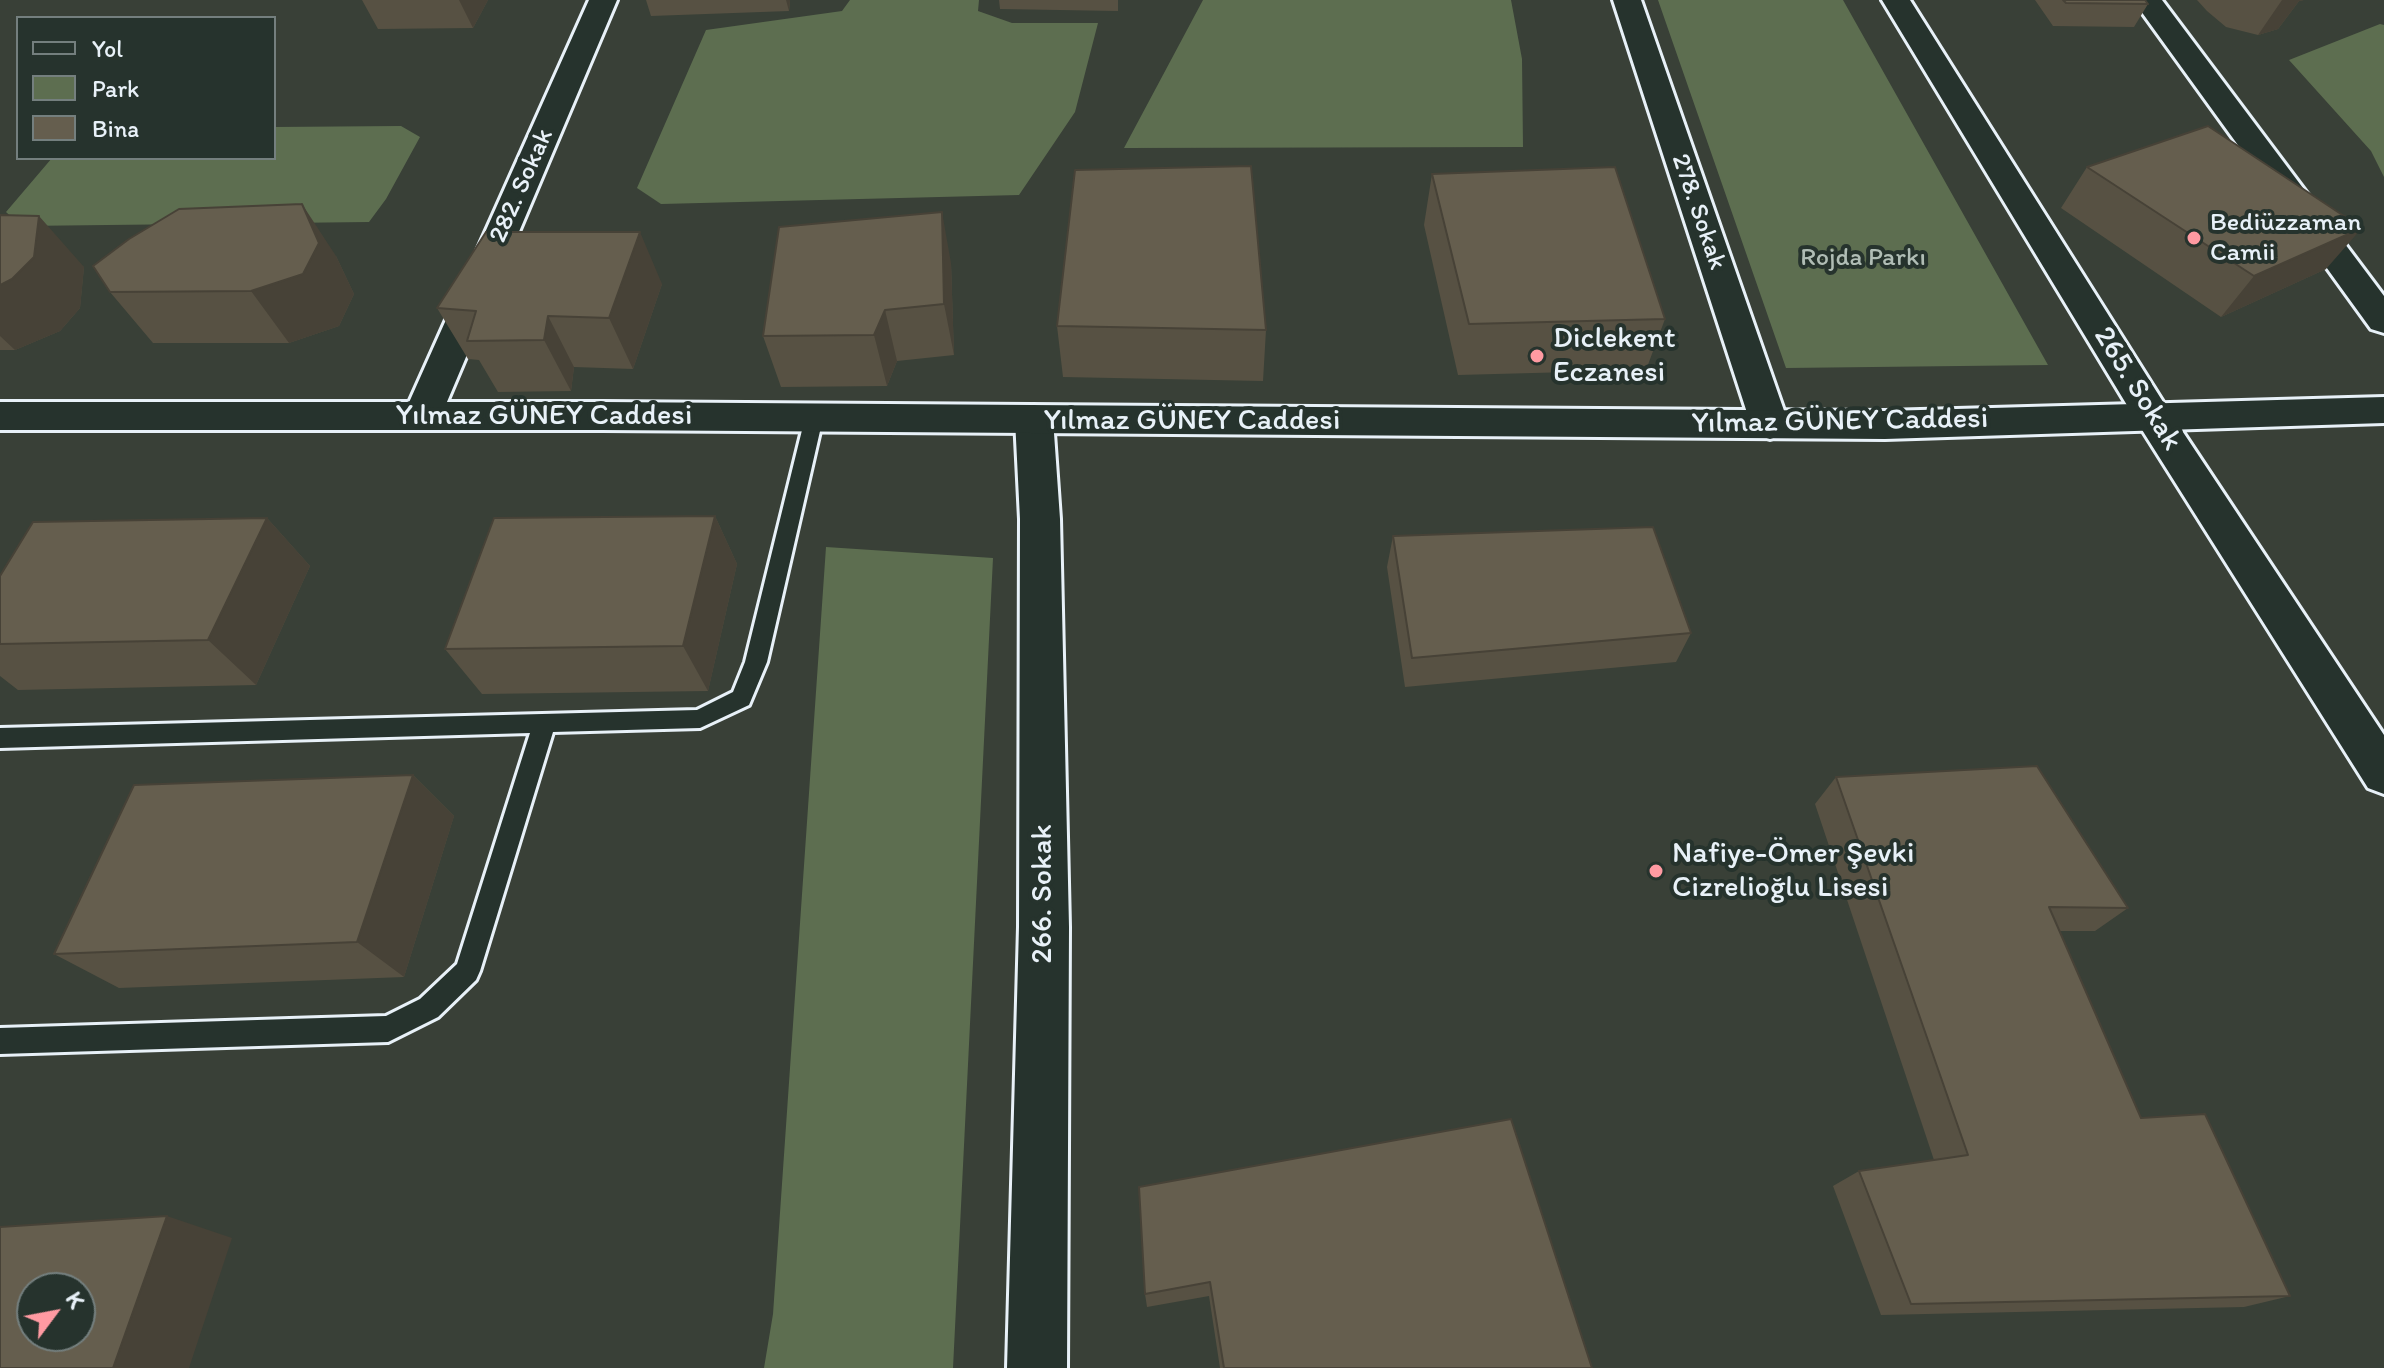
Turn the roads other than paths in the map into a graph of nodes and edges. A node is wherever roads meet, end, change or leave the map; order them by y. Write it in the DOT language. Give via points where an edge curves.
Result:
graph roads {
  1 [pos="603,0"];
  2 [pos="1627,0"];
  3 [pos="1896,0"];
  4 [pos="2147,0"];
  5 [pos="2384,321"];
  6 [pos="2384,410"];
  7 [pos="2152,415"];
  8 [pos="0,416"];
  9 [pos="422,416"];
  10 [pos="814,418"];
  11 [pos="1034,419"];
  12 [pos="1770,425"];
  13 [pos="545,722"];
  14 [pos="0,738"];
  15 [pos="2384,774"];
  16 [pos="0,1041"];
  17 [pos="1037,1368"];
  1 -- 9 [label="street, 282. Sokak"];
  2 -- 12 [label="street, 278. Sokak"];
  3 -- 7 [label="street, 265. Sokak"];
  4 -- 5 [label="street"];
  6 -- 7 [label="street, Yılmaz GÜNEY Caddesi"];
  7 -- 12 [label="street, Yılmaz GÜNEY Caddesi"];
  7 -- 15 [label="street, 265. Sokak"];
  8 -- 9 [label="street, Yılmaz GÜNEY Caddesi"];
  9 -- 10 [label="street, Yılmaz GÜNEY Caddesi"];
  10 -- 11 [label="street, Yılmaz GÜNEY Caddesi"];
  10 -- 13 [label="lane" via="756,662 741,698 700,719"];
  11 -- 12 [label="street, Yılmaz GÜNEY Caddesi"];
  11 -- 17 [label="street, 266. Sokak" via="1040,519 1044,927"];
  13 -- 14 [label="lane"];
  13 -- 16 [label="lane" via="467,971 419,1014 388,1029"];
}
